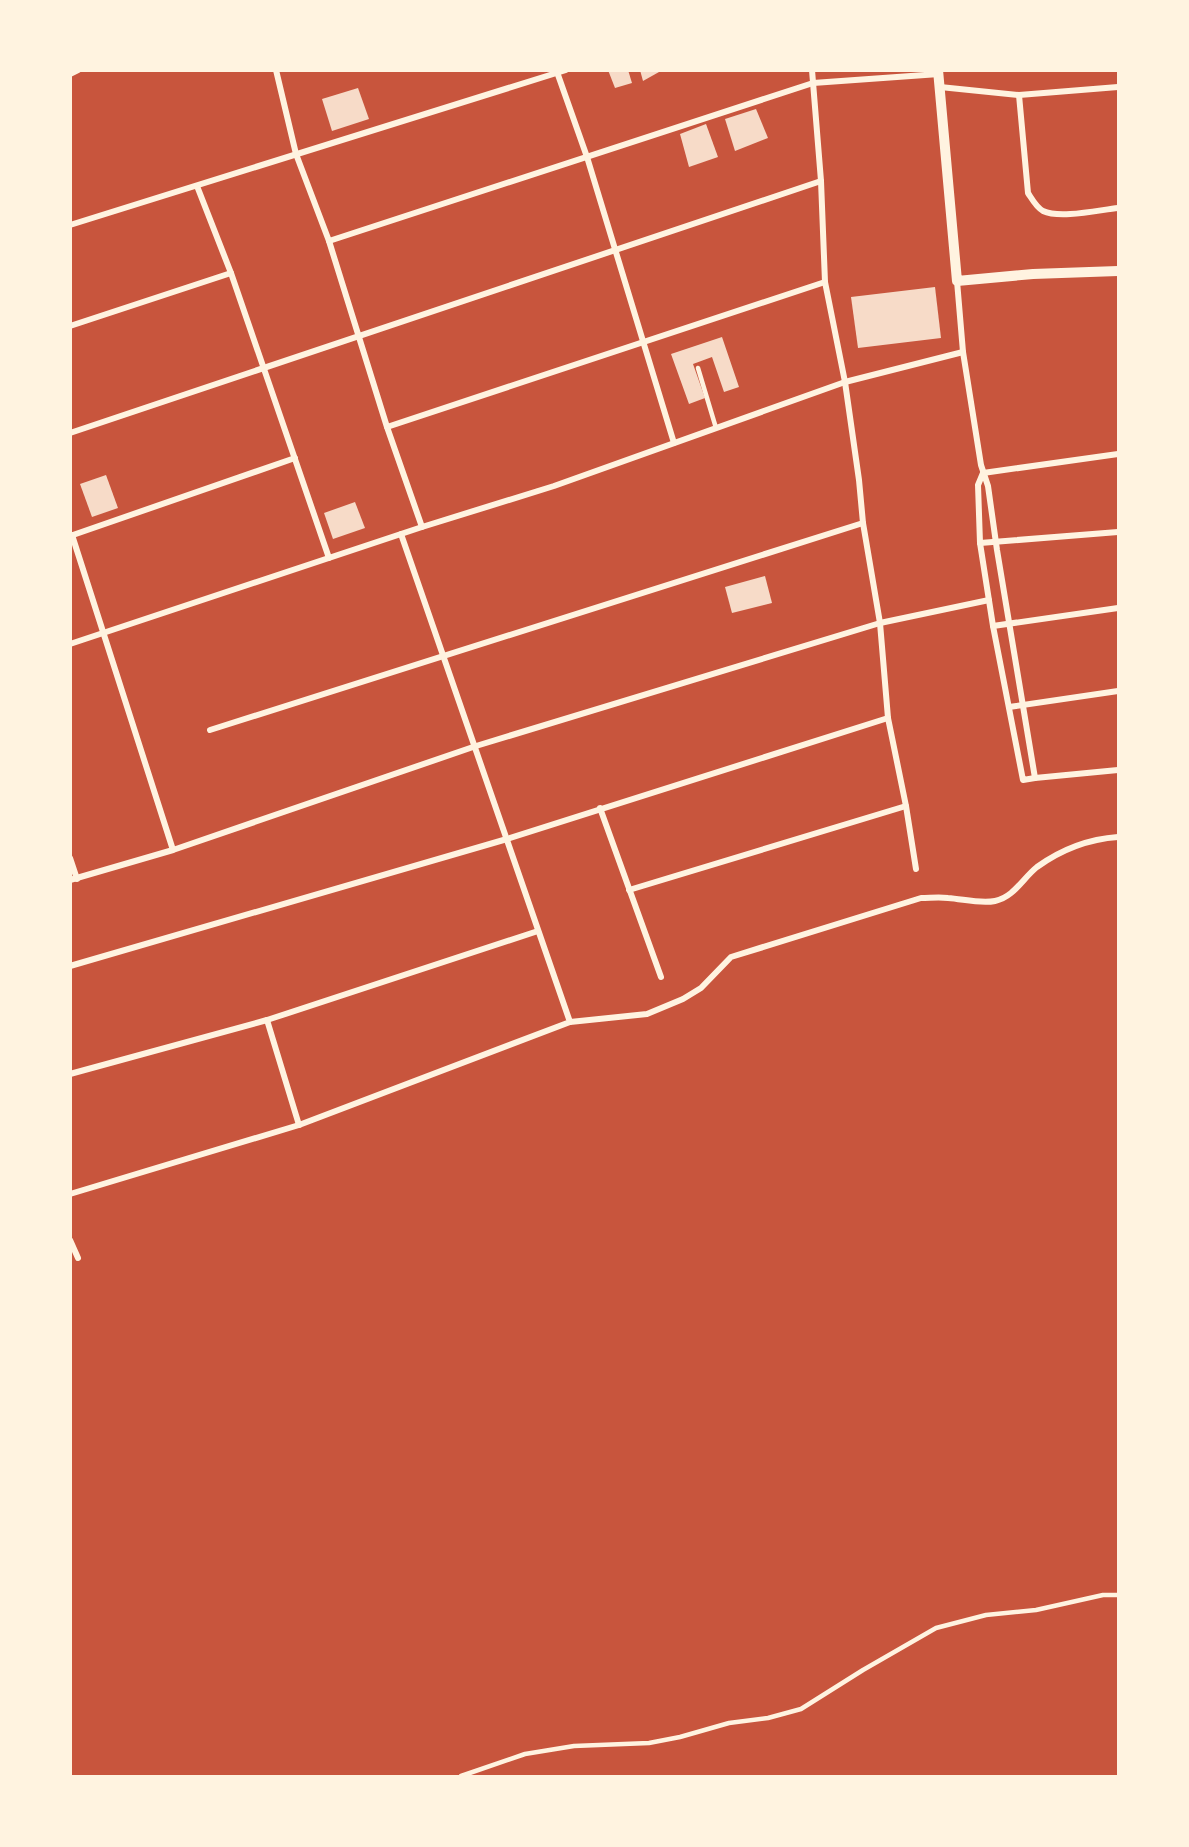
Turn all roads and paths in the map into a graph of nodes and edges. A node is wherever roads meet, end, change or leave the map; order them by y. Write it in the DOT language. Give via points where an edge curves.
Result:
graph roads {
  1 [pos="78,70"];
  2 [pos="276,70"];
  3 [pos="566,70"];
  4 [pos="812,70"];
  5 [pos="557,72"];
  6 [pos="938,72"];
  7 [pos="70,74"];
  8 [pos="813,83"];
  9 [pos="940,87"];
  10 [pos="1119,87"];
  11 [pos="1019,95"];
  12 [pos="297,154"];
  13 [pos="587,158"];
  14 [pos="821,181"];
  15 [pos="197,186"];
  16 [pos="1119,208"];
  17 [pos="70,225"];
  18 [pos="329,241"];
  19 [pos="615,250"];
  20 [pos="1119,271"];
  21 [pos="231,273"];
  22 [pos="957,281"];
  23 [pos="825,282"];
  24 [pos="70,326"];
  25 [pos="359,337"];
  26 [pos="643,342"];
  27 [pos="963,352"];
  28 [pos="264,368"];
  29 [pos="698,369"];
  30 [pos="845,382"];
  31 [pos="387,427"];
  32 [pos="716,428"];
  33 [pos="70,433"];
  34 [pos="674,443"];
  35 [pos="1119,454"];
  36 [pos="295,458"];
  37 [pos="983,473"];
  38 [pos="863,523"];
  39 [pos="422,527"];
  40 [pos="1119,532"];
  41 [pos="402,534"];
  42 [pos="71,536"];
  43 [pos="996,541"];
  44 [pos="980,543"];
  45 [pos="329,558"];
  46 [pos="989,600"];
  47 [pos="1119,608"];
  48 [pos="880,623"];
  49 [pos="1009,624"];
  50 [pos="993,626"];
  51 [pos="104,633"];
  52 [pos="70,644"];
  53 [pos="444,655"];
  54 [pos="1119,691"];
  55 [pos="1023,705"];
  56 [pos="1009,707"];
  57 [pos="888,718"];
  58 [pos="210,730"];
  59 [pos="476,746"];
  60 [pos="1119,770"];
  61 [pos="1035,778"];
  62 [pos="906,806"];
  63 [pos="600,808"];
  64 [pos="1119,837"];
  65 [pos="507,839"];
  66 [pos="173,850"];
  67 [pos="70,858"];
  68 [pos="916,869"];
  69 [pos="74,880"];
  70 [pos="629,890"];
  71 [pos="538,931"];
  72 [pos="70,966"];
  73 [pos="661,976"];
  74 [pos="267,1020"];
  75 [pos="570,1022"];
  76 [pos="70,1074"];
  77 [pos="299,1125"];
  78 [pos="70,1194"];
  79 [pos="70,1240"];
  80 [pos="78,1258"];
  81 [pos="1119,1595"];
  82 [pos="461,1776"];
  1 -- 7 [label="street"];
  2 -- 12 [label="street"];
  3 -- 5 [label="street"];
  4 -- 8 [label="street"];
  5 -- 12 [label="street"];
  5 -- 13 [label="street"];
  6 -- 8 [label="street"];
  6 -- 9 [label="street"];
  8 -- 13 [label="street"];
  8 -- 14 [label="street"];
  9 -- 11 [label="street"];
  9 -- 22 [label="street"];
  10 -- 11 [label="street"];
  11 -- 16 [label="street" via="1028,193 1035,205 1042,211 1062,214"];
  12 -- 15 [label="street"];
  12 -- 18 [label="street"];
  13 -- 18 [label="street"];
  13 -- 19 [label="street"];
  14 -- 19 [label="street"];
  14 -- 23 [label="street"];
  15 -- 17 [label="street"];
  15 -- 21 [label="street"];
  18 -- 25 [label="street"];
  19 -- 25 [label="street"];
  19 -- 26 [label="street"];
  20 -- 22 [label="street"];
  21 -- 24 [label="street"];
  21 -- 28 [label="street"];
  22 -- 27 [label="street"];
  23 -- 26 [label="street"];
  23 -- 30 [label="street"];
  25 -- 28 [label="street"];
  25 -- 31 [label="street"];
  26 -- 31 [label="street"];
  26 -- 34 [label="street"];
  27 -- 30 [label="street"];
  27 -- 37 [label="street"];
  28 -- 33 [label="street"];
  28 -- 36 [label="street"];
  29 -- 32 [label="lane"];
  30 -- 32 [label="street"];
  30 -- 38 [label="street"];
  31 -- 39 [label="street"];
  32 -- 34 [label="street"];
  34 -- 39 [label="street"];
  35 -- 37 [label="street"];
  36 -- 42 [label="street"];
  36 -- 45 [label="street"];
  37 -- 43 [label="street"];
  37 -- 44 [label="street" via="978,485"];
  38 -- 48 [label="street"];
  38 -- 53 [label="street"];
  39 -- 41 [label="street"];
  40 -- 43 [label="street"];
  41 -- 45 [label="street"];
  41 -- 53 [label="street"];
  42 -- 51 [label="street"];
  43 -- 44 [label="street"];
  43 -- 49 [label="street"];
  44 -- 46 [label="street"];
  45 -- 51 [label="street"];
  46 -- 48 [label="street"];
  46 -- 50 [label="street"];
  47 -- 49 [label="street"];
  48 -- 57 [label="street"];
  48 -- 59 [label="street"];
  49 -- 50 [label="street"];
  49 -- 55 [label="street"];
  50 -- 56 [label="street"];
  51 -- 52 [label="street"];
  51 -- 66 [label="street"];
  53 -- 58 [label="street"];
  53 -- 59 [label="street"];
  54 -- 55 [label="street"];
  55 -- 56 [label="street"];
  55 -- 61 [label="street"];
  56 -- 61 [label="street" via="1023,780"];
  57 -- 62 [label="street"];
  57 -- 63 [label="street"];
  59 -- 65 [label="street"];
  59 -- 66 [label="street"];
  60 -- 61 [label="street"];
  62 -- 68 [label="street"];
  62 -- 70 [label="street"];
  63 -- 65 [label="street"];
  63 -- 70 [label="street"];
  64 -- 75 [label="street" via="1099,838 1070,847 1039,866 1009,895 995,901 921,898 731,957 701,988 646,1014"];
  65 -- 71 [label="street"];
  65 -- 72 [label="street"];
  66 -- 69 [label="street"];
  67 -- 69 [label="street"];
  70 -- 73 [label="street"];
  71 -- 74 [label="street"];
  71 -- 75 [label="street"];
  74 -- 76 [label="street"];
  74 -- 77 [label="street"];
  75 -- 77 [label="street"];
  77 -- 78 [label="street"];
  79 -- 80 [label="street"];
  81 -- 82 [label="lane" via="986,1615 936,1628 801,1709 649,1743 574,1746 525,1754"];
}
